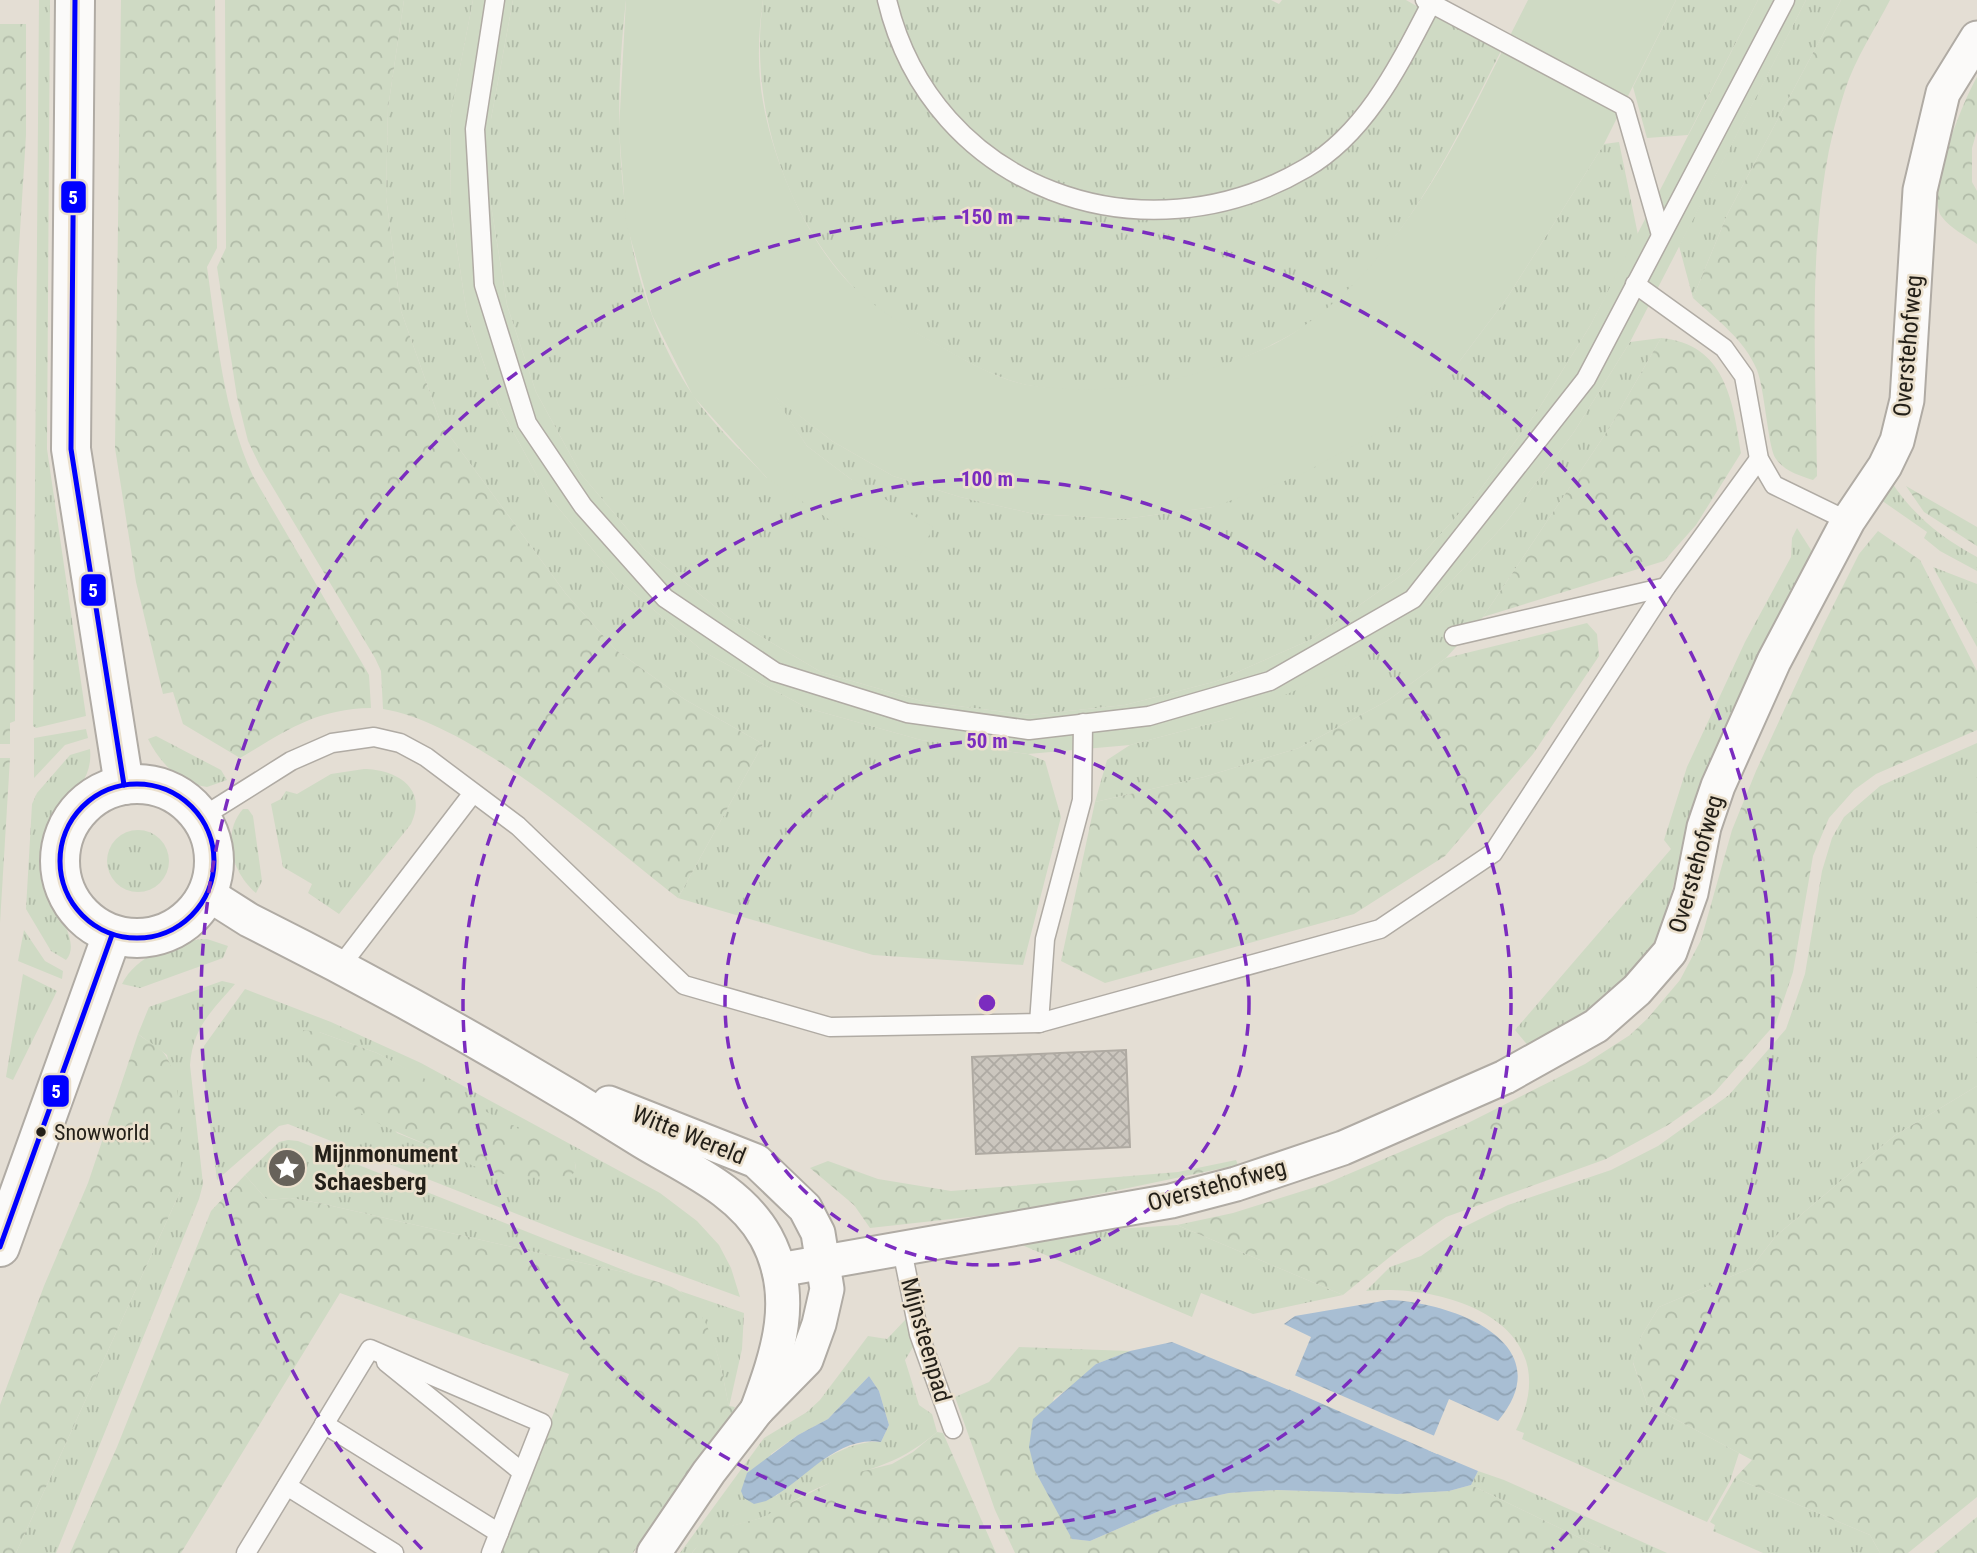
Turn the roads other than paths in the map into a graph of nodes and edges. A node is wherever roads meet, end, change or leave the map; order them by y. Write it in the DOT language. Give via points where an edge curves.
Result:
graph roads {
  1 [pos="75,0"];
  2 [pos="495,0"];
  3 [pos="887,0"];
  4 [pos="1784,0"];
  5 [pos="1430,1"];
  6 [pos="1977,38"];
  7 [pos="1661,234"];
  8 [pos="1635,284"];
  9 [pos="1759,458"];
  10 [pos="1848,522"];
  11 [pos="1666,587"];
  12 [pos="1454,636"];
  13 [pos="1083,723"];
  14 [pos="124,785"];
  15 [pos="473,793"];
  16 [pos="202,817"];
  17 [pos="208,894"];
  18 [pos="112,935"];
  19 [pos="339,968"];
  20 [pos="1039,1023"];
  21 [pos="541,1077"];
  22 [pos="0,1247"];
  23 [pos="902,1250"];
  24 [pos="824,1262"];
  25 [pos="779,1270"];
  26 [pos="370,1349"];
  27 [pos="757,1410"];
  28 [pos="324,1424"];
  29 [pos="953,1429"];
  30 [pos="522,1472"];
  31 [pos="287,1486"];
  32 [pos="499,1533"];
  33 [pos="252,1551"];
  34 [pos="394,1553"];
  35 [pos="491,1553"];
  36 [pos="654,1553"];
  1 -- 14 [label="main road" via="71,449"];
  2 -- 13 [label="lane" via="475,129 484,285 527,423 583,506 665,598 775,672 907,713 1029,730"];
  3 -- 5 [label="lane" via="895,32 917,76 944,114 979,148 1019,176 1061,196 1112,209 1165,210 1212,205 1259,191 1308,167 1344,138 1379,97"];
  4 -- 7 [label="lane"];
  5 -- 7 [label="lane" via="1624,106"];
  6 -- 10 [label="street, Overstehofweg" via="1943,93 1920,190 1907,400 1897,441"];
  7 -- 8 [label="lane"];
  8 -- 9 [label="lane" via="1724,348 1744,376"];
  8 -- 13 [label="lane" via="1586,379 1413,599 1270,681 1149,716"];
  9 -- 10 [label="lane" via="1774,485"];
  9 -- 11 [label="lane"];
  10 -- 23 [label="street, Overstehofweg" via="1734,748 1704,827 1690,893 1670,952 1637,990 1596,1026 1505,1077 1343,1148 1236,1184 1171,1201"];
  11 -- 12 [label="lane"];
  11 -- 20 [label="lane" via="1493,853 1380,929"];
  13 -- 20 [label="lane" via="1082,800 1045,939"];
  14 -- 16 [label="main road" via="170,792"];
  14 -- 18 [label="main road" via="79,809 66,831 60,855 62,881 72,904 89,923"];
  15 -- 16 [label="lane" via="426,757 400,743 374,737 332,743 291,761"];
  15 -- 19 [label="lane"];
  15 -- 20 [label="lane" via="518,826 684,985 830,1027"];
  16 -- 17 [label="main road" via="213,845 214,870"];
  17 -- 18 [label="main road" via="187,920 157,936 134,939"];
  17 -- 19 [label="street, Witte Wereld"];
  18 -- 22 [label="main road"];
  19 -- 21 [label="street, Witte Wereld"];
  21 -- 24 [label="street, Witte Wereld" via="755,1161 805,1208 818,1233"];
  21 -- 25 [label="street, Witte Wereld" via="721,1188 751,1215"];
  23 -- 24 [label="street, Overstehofweg"];
  23 -- 29 [label="lane, Mijnsteenpad" via="919,1334"];
  24 -- 25 [label="street, Overstehofweg"];
  24 -- 27 [label="street, Witte Wereld" via="828,1289 806,1360"];
  25 -- 27 [label="street, Witte Wereld" via="784,1316 780,1348"];
  26 -- 28 [label="lane"];
  26 -- 30 [label="lane"];
  26 -- 30 [label="lane" via="542,1423"];
  27 -- 36 [label="street, Witte Wereld"];
  28 -- 31 [label="lane"];
  28 -- 32 [label="lane"];
  30 -- 32 [label="lane"];
  31 -- 33 [label="lane"];
  31 -- 34 [label="lane"];
  32 -- 35 [label="lane"];
}
